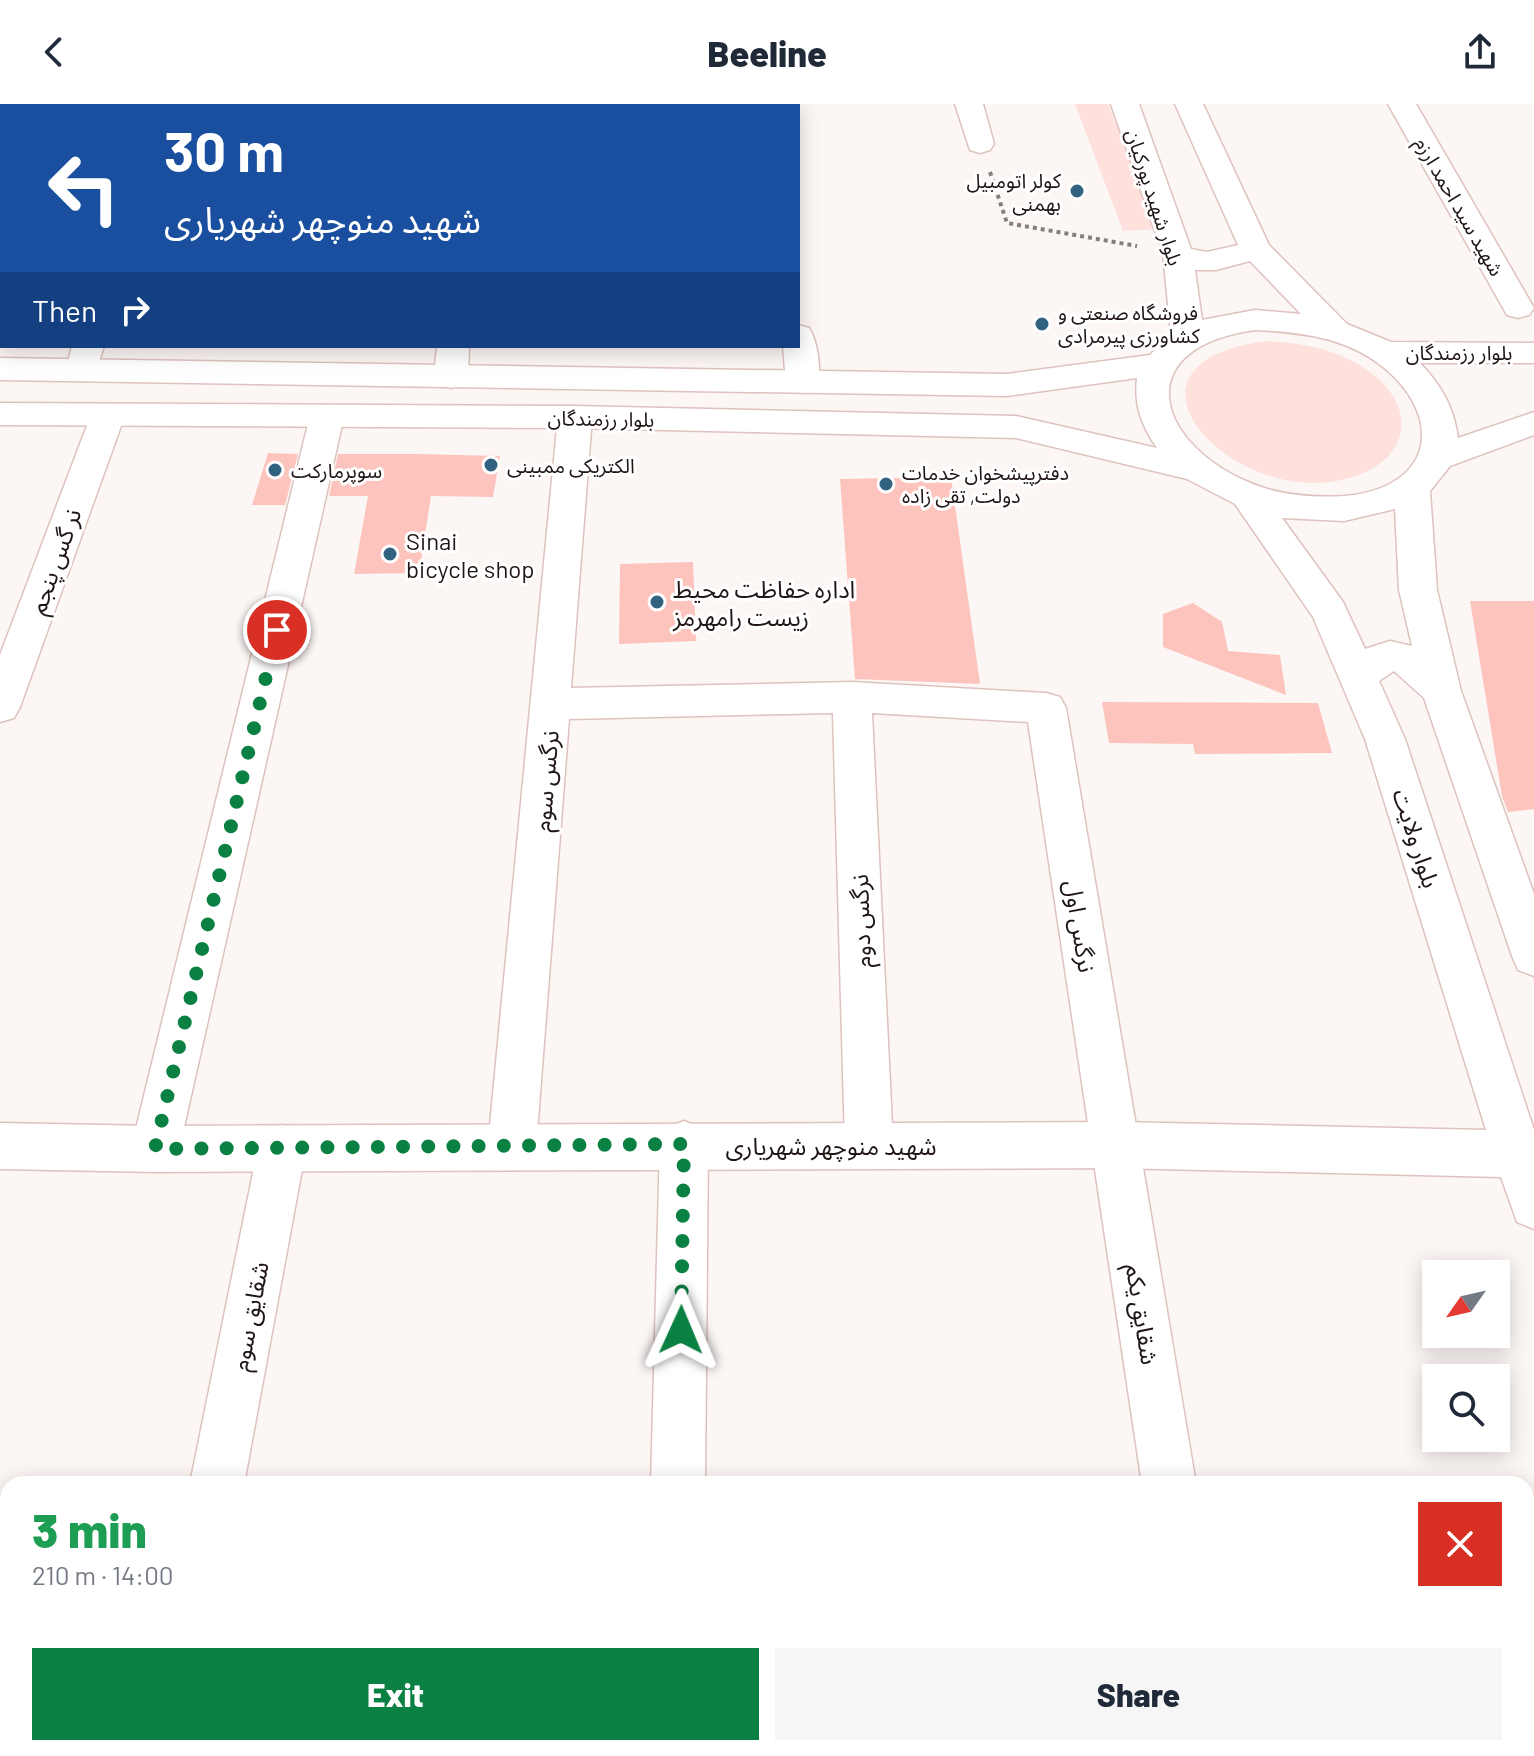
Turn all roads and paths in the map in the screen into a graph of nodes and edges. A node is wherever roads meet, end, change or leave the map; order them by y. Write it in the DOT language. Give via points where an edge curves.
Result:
graph roads {
  1 [pos="969,104"];
  2 [pos="1125,104"];
  3 [pos="1189,104"];
  4 [pos="1402,104"];
  5 [pos="980,144"];
  6 [pos="1255,249"];
  7 [pos="1178,254"];
  8 [pos="1518,308"];
  9 [pos="1335,330"];
  10 [pos="1188,338"];
  11 [pos="799,348"];
  12 [pos="1385,352"];
  13 [pos="1534,353"];
  14 [pos="85,358"];
  15 [pos="452,361"];
  16 [pos="1159,364"];
  17 [pos="0,369"];
  18 [pos="803,382"];
  19 [pos="987,385"];
  20 [pos="0,414"];
  21 [pos="108,415"];
  22 [pos="327,416"];
  23 [pos="575,417"];
  24 [pos="1534,423"];
  25 [pos="988,426"];
  26 [pos="1439,457"];
  27 [pos="1197,469"];
  28 [pos="1412,488"];
  29 [pos="1248,496"];
  30 [pos="1359,679"];
  31 [pos="1441,691"];
  32 [pos="852,697"];
  33 [pos="552,704"];
  34 [pos="0,707"];
  35 [pos="1534,956"];
  36 [pos="684,1144"];
  37 [pos="869,1145"];
  38 [pos="1117,1145"];
  39 [pos="0,1146"];
  40 [pos="512,1146"];
  41 [pos="282,1148"];
  42 [pos="155,1149"];
  43 [pos="1518,1154"];
  44 [pos="1534,1205"];
  45 [pos="219,1476"];
  46 [pos="678,1476"];
  47 [pos="1168,1476"];
  1 -- 5 [label="main road"];
  2 -- 7 [label="main road, بلوار شهید پورکیان"];
  3 -- 6 [label="main road"];
  4 -- 8 [label="main road, شهید سید احمد ارزم"];
  5 -- 7 [label="path" via="1007,223"];
  6 -- 7 [label="main road" via="1212,263"];
  6 -- 9 [label="main road"];
  7 -- 10 [label="main road, بلوار شهید پورکیان"];
  9 -- 10 [label="main road" via="1255,320 1219,325"];
  9 -- 12 [label="main road"];
  10 -- 16 [label="main road"];
  11 -- 18 [label="main road"];
  12 -- 13 [label="main road, بلوار رزمندگان"];
  12 -- 26 [label="main road" via="1414,375 1435,402 1443,430"];
  14 -- 15 [label="main road, بلوار رزمندگان"];
  14 -- 17 [label="main road, بلوار رزمندگان"];
  15 -- 18 [label="main road, بلوار رزمندگان"];
  16 -- 19 [label="main road, بلوار رزمندگان"];
  16 -- 27 [label="main road" via="1151,389 1154,416 1170,444"];
  18 -- 19 [label="main road, بلوار رزمندگان"];
  19 -- 25 [label="main road" via="1007,395 1014,408 1012,416"];
  20 -- 21 [label="main road, بلوار رزمندگان"];
  21 -- 22 [label="main road, بلوار رزمندگان"];
  21 -- 34 [label="main road, نر گس پنجم"];
  22 -- 23 [label="main road, بلوار رزمندگان"];
  22 -- 42 [label="main road"];
  23 -- 25 [label="main road, بلوار رزمندگان"];
  23 -- 33 [label="main road, نرگس سوم"];
  24 -- 26 [label="main road"];
  25 -- 27 [label="main road, بلوار رزمندگان" via="1016,427"];
  26 -- 28 [label="main road"];
  27 -- 29 [label="main road"];
  28 -- 29 [label="main road" via="1379,503 1338,510 1292,507"];
  28 -- 31 [label="main road" via="1418,590"];
  29 -- 30 [label="main road, بلوار ولایت" via="1330,612"];
  30 -- 31 [label="main road" via="1377,658 1402,657 1424,669"];
  30 -- 43 [label="main road, بلوار ولایت" via="1385,739"];
  31 -- 35 [label="main road"];
  32 -- 33 [label="main road"];
  32 -- 37 [label="main road, نرگس دوم"];
  32 -- 38 [label="main road, نرگس اول" via="1046,708"];
  33 -- 40 [label="main road, نرگس سوم"];
  36 -- 37 [label="main road, شهید منوچهر شهریاری"];
  36 -- 40 [label="main road, شهید منوچهر شهریاری"];
  36 -- 46 [label="main road"];
  37 -- 38 [label="main road, شهید منوچهر شهریاری"];
  38 -- 43 [label="main road, شهید منوچهر شهریاری"];
  38 -- 47 [label="main road, شقایق یکم"];
  39 -- 42 [label="main road, شهید منوچهر شهریاری"];
  40 -- 41 [label="main road, شهید منوچهر شهریاری"];
  41 -- 42 [label="main road, شهید منوچهر شهریاری"];
  41 -- 45 [label="main road, شقایق سوم"];
  43 -- 44 [label="main road, بلوار ولایت"];
}
